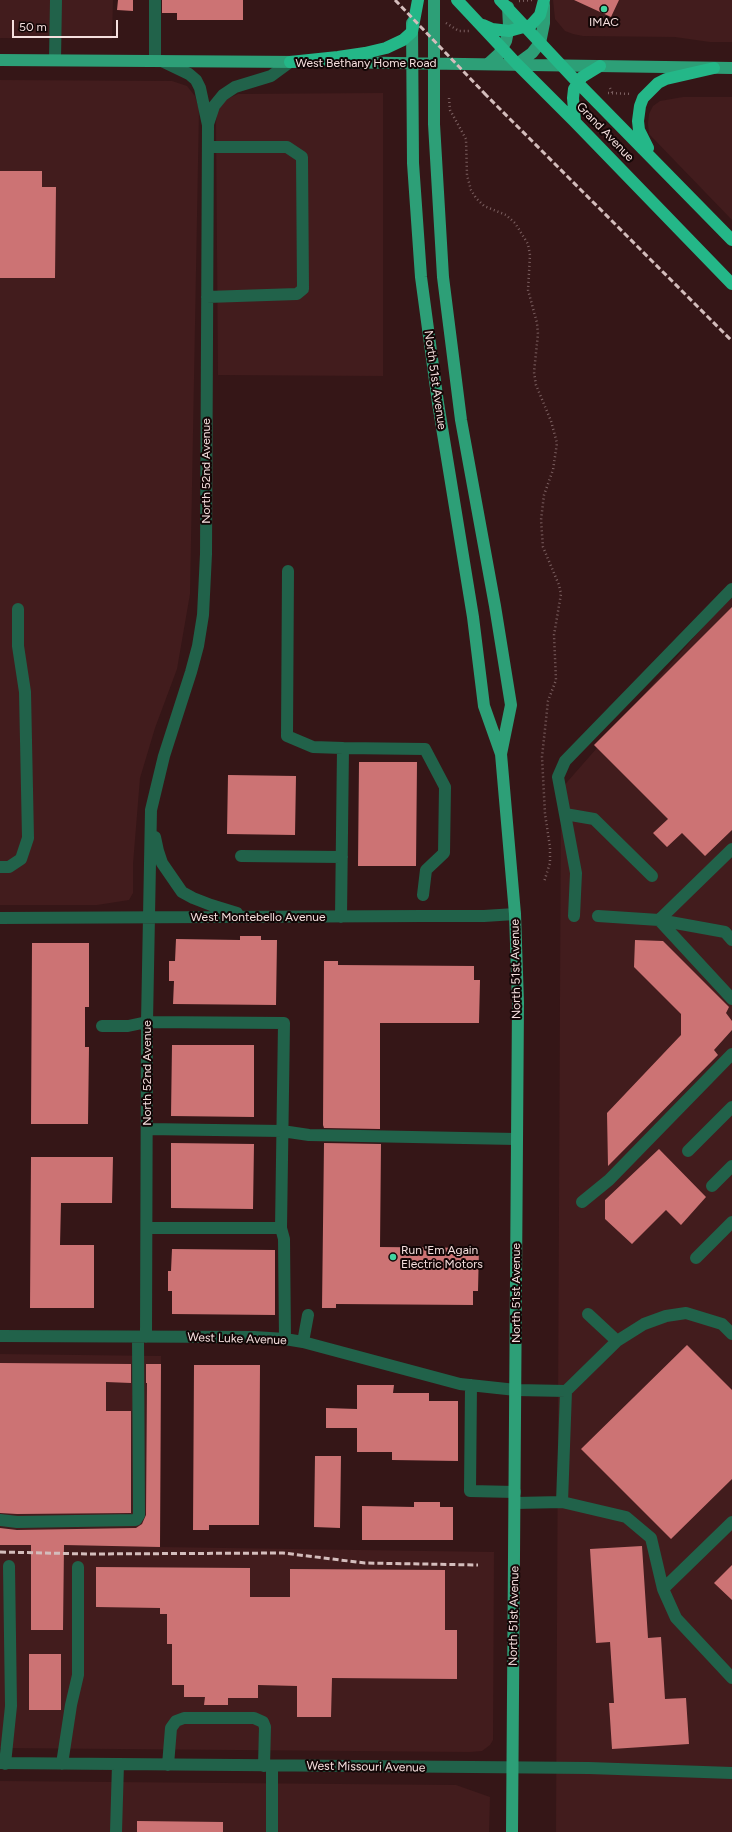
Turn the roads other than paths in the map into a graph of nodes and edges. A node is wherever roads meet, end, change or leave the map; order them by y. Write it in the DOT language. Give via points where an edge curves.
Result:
graph roads {
  1 [pos="56,0"];
  2 [pos="155,0"];
  3 [pos="412,0"];
  4 [pos="418,0"];
  5 [pos="434,0"];
  6 [pos="457,0"];
  7 [pos="544,0"];
  8 [pos="509,3"];
  9 [pos="480,24"];
  10 [pos="526,27"];
  11 [pos="509,31"];
  12 [pos="540,43"];
  13 [pos="503,48"];
  14 [pos="0,60"];
  15 [pos="55,60"];
  16 [pos="159,60"];
  17 [pos="290,62"];
  18 [pos="488,64"];
  19 [pos="517,64"];
  20 [pos="562,65"];
  21 [pos="600,66"];
  22 [pos="714,68"];
  23 [pos="732,68"];
  24 [pos="577,82"];
  25 [pos="576,122"];
  26 [pos="208,125"];
  27 [pos="208,147"];
  28 [pos="655,161"];
  29 [pos="732,240"];
  30 [pos="732,284"];
  31 [pos="207,297"];
  32 [pos="288,572"];
  33 [pos="732,589"];
  34 [pos="18,609"];
  35 [pos="343,748"];
  36 [pos="501,754"];
  37 [pos="151,810"];
  38 [pos="566,814"];
  39 [pos="732,849"];
  40 [pos="241,856"];
  41 [pos="342,857"];
  42 [pos="0,867"];
  43 [pos="652,876"];
  44 [pos="423,895"];
  45 [pos="515,914"];
  46 [pos="250,916"];
  47 [pos="574,916"];
  48 [pos="598,916"];
  49 [pos="341,917"];
  50 [pos="0,918"];
  51 [pos="149,918"];
  52 [pos="659,920"];
  53 [pos="730,934"];
  54 [pos="732,999"];
  55 [pos="147,1022"];
  56 [pos="102,1026"];
  57 [pos="732,1054"];
  58 [pos="732,1107"];
  59 [pos="147,1129"];
  60 [pos="282,1131"];
  61 [pos="516,1139"];
  62 [pos="688,1151"];
  63 [pos="732,1166"];
  64 [pos="712,1186"];
  65 [pos="582,1202"];
  66 [pos="732,1222"];
  67 [pos="146,1228"];
  68 [pos="281,1228"];
  69 [pos="696,1258"];
  70 [pos="588,1314"];
  71 [pos="308,1315"];
  72 [pos="732,1334"];
  73 [pos="0,1336"];
  74 [pos="142,1337"];
  75 [pos="285,1339"];
  76 [pos="617,1341"];
  77 [pos="303,1342"];
  78 [pos="471,1385"];
  79 [pos="516,1390"];
  80 [pos="566,1392"];
  81 [pos="515,1497"];
  82 [pos="562,1502"];
  83 [pos="0,1520"];
  84 [pos="732,1522"];
  85 [pos="9,1566"];
  86 [pos="78,1567"];
  87 [pos="663,1589"];
  88 [pos="732,1678"];
  89 [pos="2,1764"];
  90 [pos="62,1764"];
  91 [pos="118,1764"];
  92 [pos="168,1765"];
  93 [pos="268,1766"];
  94 [pos="512,1768"];
  95 [pos="732,1773"];
  96 [pos="116,1832"];
  97 [pos="272,1832"];
  98 [pos="512,1832"];
  1 -- 15 [label="street"];
  2 -- 16 [label="street"];
  3 -- 36 [label="main road, North 51st Avenue" via="413,120 420,269 436,395 471,606 484,706"];
  4 -- 17 [label="highway" via="412,32 403,40 386,48 365,53"];
  5 -- 36 [label="main road, North 51st Avenue" via="434,124 443,277 461,420 511,705"];
  6 -- 9 [label="highway, Grand Avenue"];
  7 -- 10 [label="highway" via="536,21"];
  7 -- 12 [label="main road" via="544,23"];
  8 -- 10 [label="highway, Grand Avenue"];
  8 -- 11 [label="main road"];
  9 -- 11 [label="highway" via="492,29"];
  9 -- 13 [label="highway, Grand Avenue"];
  10 -- 11 [label="highway"];
  10 -- 12 [label="highway, Grand Avenue"];
  11 -- 13 [label="main road"];
  12 -- 19 [label="main road"];
  12 -- 20 [label="highway, Grand Avenue"];
  13 -- 18 [label="main road"];
  13 -- 19 [label="highway, Grand Avenue"];
  14 -- 15 [label="main road, West Bethany Home Road"];
  15 -- 16 [label="main road, West Bethany Home Road"];
  16 -- 17 [label="main road, West Bethany Home Road"];
  16 -- 26 [label="street, North 52nd Avenue" via="196,80"];
  17 -- 18 [label="main road, West Bethany Home Road"];
  17 -- 26 [label="street, North 52nd Avenue" via="271,76 235,87 222,95 214,106"];
  18 -- 19 [label="main road, West Bethany Home Road"];
  19 -- 20 [label="main road, West Bethany Home Road"];
  19 -- 25 [label="highway, Grand Avenue"];
  20 -- 21 [label="main road, West Bethany Home Road"];
  20 -- 24 [label="highway, Grand Avenue"];
  21 -- 22 [label="main road, West Bethany Home Road"];
  21 -- 24 [label="highway"];
  22 -- 23 [label="main road, West Bethany Home Road"];
  22 -- 28 [label="highway" via="666,79 658,83 643,98 638,113 639,130"];
  24 -- 25 [label="highway" via="573,98"];
  24 -- 28 [label="highway, Grand Avenue"];
  25 -- 30 [label="highway, Grand Avenue"];
  26 -- 27 [label="street, North 52nd Avenue"];
  27 -- 31 [label="street, North 52nd Avenue"];
  27 -- 31 [label="street" via="287,147 302,157 303,290 297,294"];
  28 -- 29 [label="highway, Grand Avenue"];
  31 -- 37 [label="street, North 52nd Avenue" via="206,554 203,615 193,666 164,756"];
  32 -- 35 [label="street" via="287,736 313,747"];
  33 -- 38 [label="street" via="565,761 558,777"];
  34 -- 42 [label="street" via="18,646 26,692 28,838 21,859 9,867"];
  35 -- 41 [label="street"];
  35 -- 44 [label="street" via="424,749 445,788 444,853 426,870"];
  36 -- 45 [label="main road, North 51st Avenue"];
  37 -- 46 [label="street, North 52nd Avenue" via="158,851 168,874 182,892 211,905"];
  37 -- 51 [label="street, North 52nd Avenue"];
  38 -- 43 [label="street" via="594,819"];
  38 -- 47 [label="street" via="576,873"];
  39 -- 52 [label="street"];
  40 -- 41 [label="street"];
  41 -- 49 [label="street"];
  45 -- 49 [label="street, West Montebello Avenue"];
  45 -- 61 [label="main road, North 51st Avenue" via="518,1003"];
  46 -- 49 [label="street, West Montebello Avenue"];
  46 -- 51 [label="street, West Montebello Avenue"];
  48 -- 52 [label="street"];
  50 -- 51 [label="street, West Montebello Avenue"];
  51 -- 55 [label="street, North 52nd Avenue"];
  52 -- 53 [label="street"];
  52 -- 54 [label="street"];
  55 -- 56 [label="street" via="128,1026"];
  55 -- 59 [label="street, North 52nd Avenue"];
  55 -- 60 [label="street" via="284,1023"];
  57 -- 65 [label="street" via="609,1180"];
  58 -- 62 [label="street"];
  59 -- 60 [label="street"];
  59 -- 67 [label="street, North 52nd Avenue"];
  60 -- 61 [label="street" via="309,1135"];
  60 -- 68 [label="street"];
  61 -- 79 [label="main road, North 51st Avenue"];
  63 -- 64 [label="street"];
  66 -- 69 [label="street"];
  67 -- 68 [label="street"];
  67 -- 74 [label="street, North 52nd Avenue"];
  68 -- 75 [label="street" via="284,1239"];
  70 -- 76 [label="street"];
  71 -- 77 [label="street"];
  72 -- 76 [label="street" via="722,1324 686,1313 666,1316 644,1324"];
  73 -- 74 [label="street, West Luke Avenue"];
  74 -- 75 [label="street, West Luke Avenue"];
  74 -- 83 [label="street, North 52nd Avenue" via="139,1515 136,1520"];
  75 -- 77 [label="street, West Luke Avenue"];
  76 -- 80 [label="street"];
  77 -- 78 [label="street, West Luke Avenue"];
  78 -- 79 [label="street, West Luke Avenue"];
  78 -- 81 [label="street" via="470,1491"];
  79 -- 80 [label="street, West Luke Avenue"];
  79 -- 81 [label="main road, North 51st Avenue"];
  80 -- 82 [label="street"];
  81 -- 82 [label="street"];
  81 -- 94 [label="main road, North 51st Avenue"];
  82 -- 87 [label="street" via="626,1517 651,1538"];
  84 -- 87 [label="street"];
  85 -- 89 [label="street" via="11,1706"];
  86 -- 90 [label="street" via="78,1675"];
  87 -- 88 [label="street" via="676,1618"];
  89 -- 90 [label="street, West Missouri Avenue"];
  90 -- 91 [label="street, West Missouri Avenue"];
  91 -- 92 [label="street, West Missouri Avenue"];
  91 -- 96 [label="street"];
  92 -- 93 [label="street, West Missouri Avenue"];
  92 -- 93 [label="street" via="171,1728 176,1721 184,1718 254,1718 263,1722 265,1727"];
  93 -- 94 [label="street, West Missouri Avenue"];
  93 -- 97 [label="street"];
  94 -- 95 [label="street, West Missouri Avenue"];
  94 -- 98 [label="main road, North 51st Avenue"];
}
